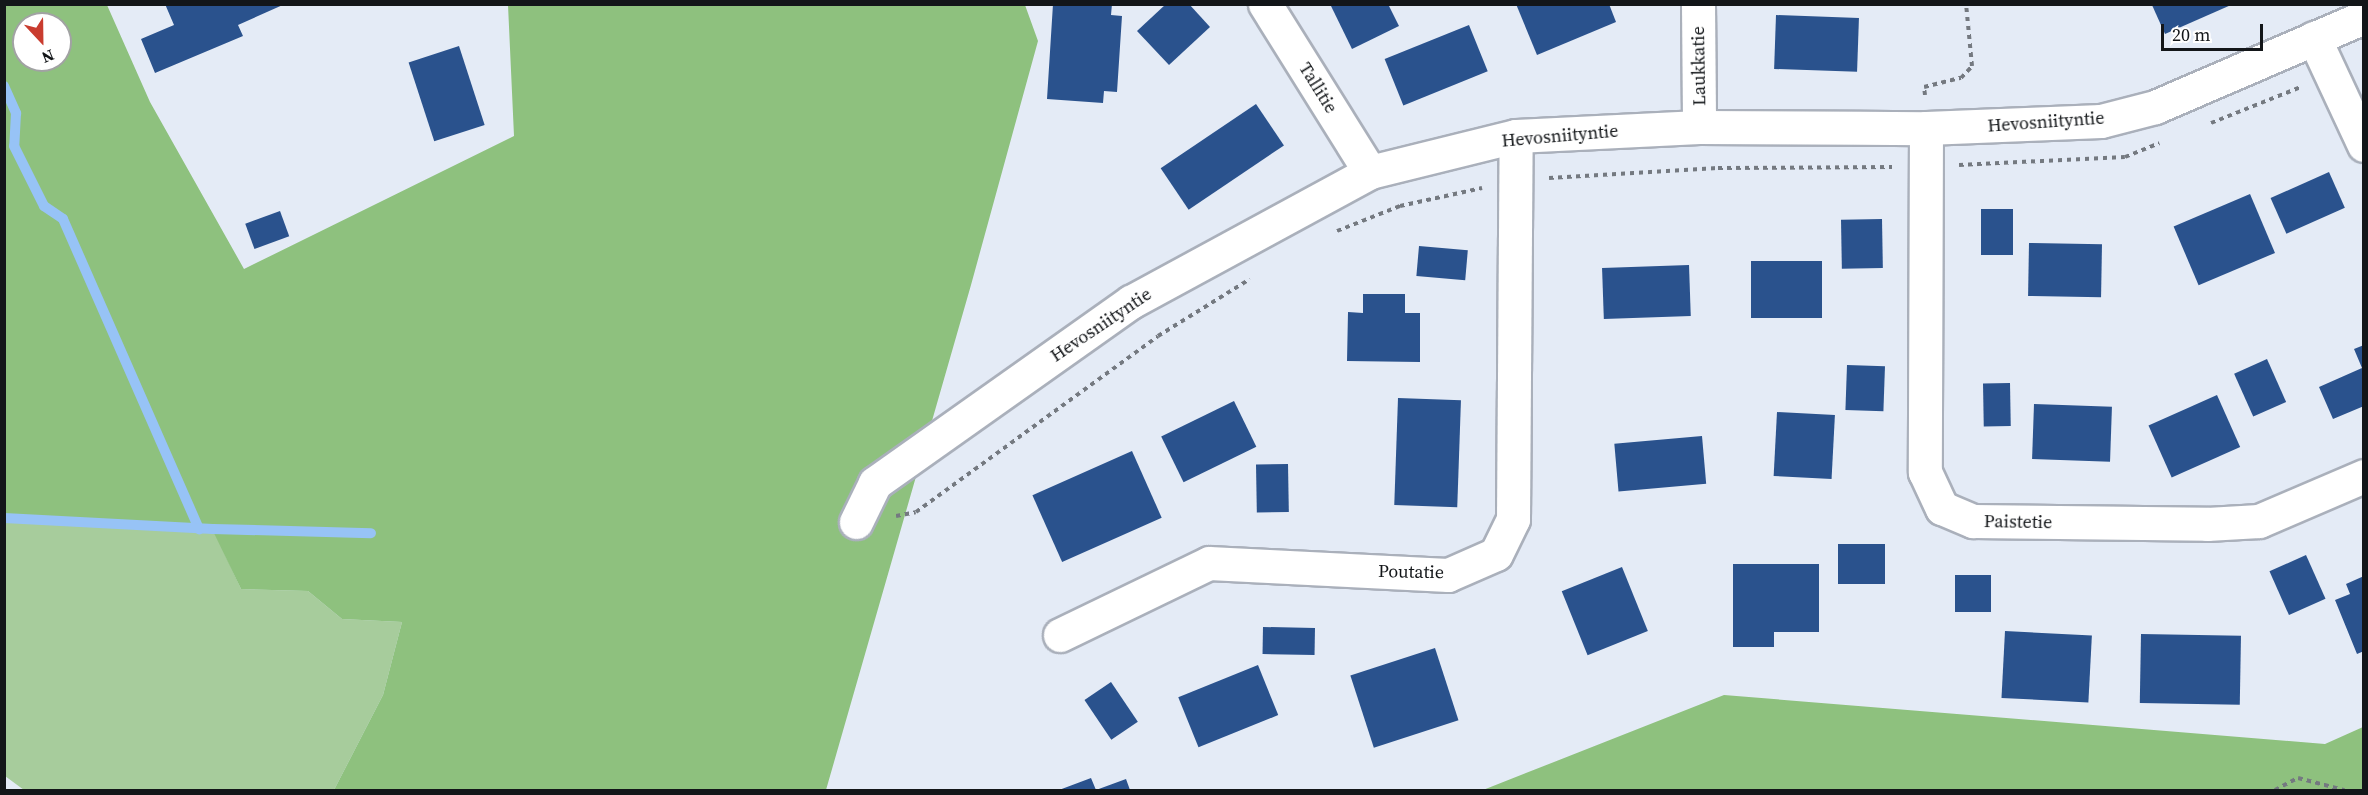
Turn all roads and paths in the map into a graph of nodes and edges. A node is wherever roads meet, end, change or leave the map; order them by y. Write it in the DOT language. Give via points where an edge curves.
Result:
graph roads {
  1 [pos="1265,4"];
  2 [pos="1698,4"];
  3 [pos="1966,4"];
  4 [pos="2364,17"];
  5 [pos="2314,38"];
  6 [pos="2331,75"];
  7 [pos="1699,127"];
  8 [pos="2201,127"];
  9 [pos="1926,128"];
  10 [pos="1516,136"];
  11 [pos="2169,140"];
  12 [pos="2364,145"];
  13 [pos="1926,166"];
  14 [pos="1370,172"];
  15 [pos="1516,180"];
  16 [pos="1332,233"];
  17 [pos="1254,277"];
  18 [pos="2364,476"];
  19 [pos="856,522"];
  20 [pos="1060,635"];
  21 [pos="2275,790"];
  22 [pos="2344,790"];
  1 -- 14 [label="street, Tallitie"];
  2 -- 7 [label="street, Laukkatie"];
  3 -- 9 [label="path" via="1972,66 1961,78 1924,87"];
  4 -- 5 [label="street, Hevosniityntie"];
  5 -- 6 [label="street"];
  5 -- 9 [label="street, Hevosniityntie" via="2156,107 2101,121"];
  6 -- 8 [label="path"];
  6 -- 12 [label="street"];
  7 -- 9 [label="street, Hevosniityntie"];
  7 -- 10 [label="street, Hevosniityntie"];
  9 -- 13 [label="street, Paistetie"];
  10 -- 14 [label="street, Hevosniityntie"];
  10 -- 15 [label="street, Poutatie"];
  11 -- 13 [label="path" via="2125,157"];
  13 -- 15 [label="path" via="1718,168"];
  13 -- 18 [label="street, Paistetie" via="1925,472 1942,508 1973,521 2259,521"];
  14 -- 19 [label="street, Hevosniityntie" via="1131,302 875,483"];
  15 -- 16 [label="path" via="1400,206"];
  15 -- 20 [label="street, Poutatie" via="1513,519 1496,554 1448,575 1209,563"];
  17 -- 19 [label="path" via="1158,336 916,512"];
  21 -- 22 [label="path" via="2298,778"];
}
